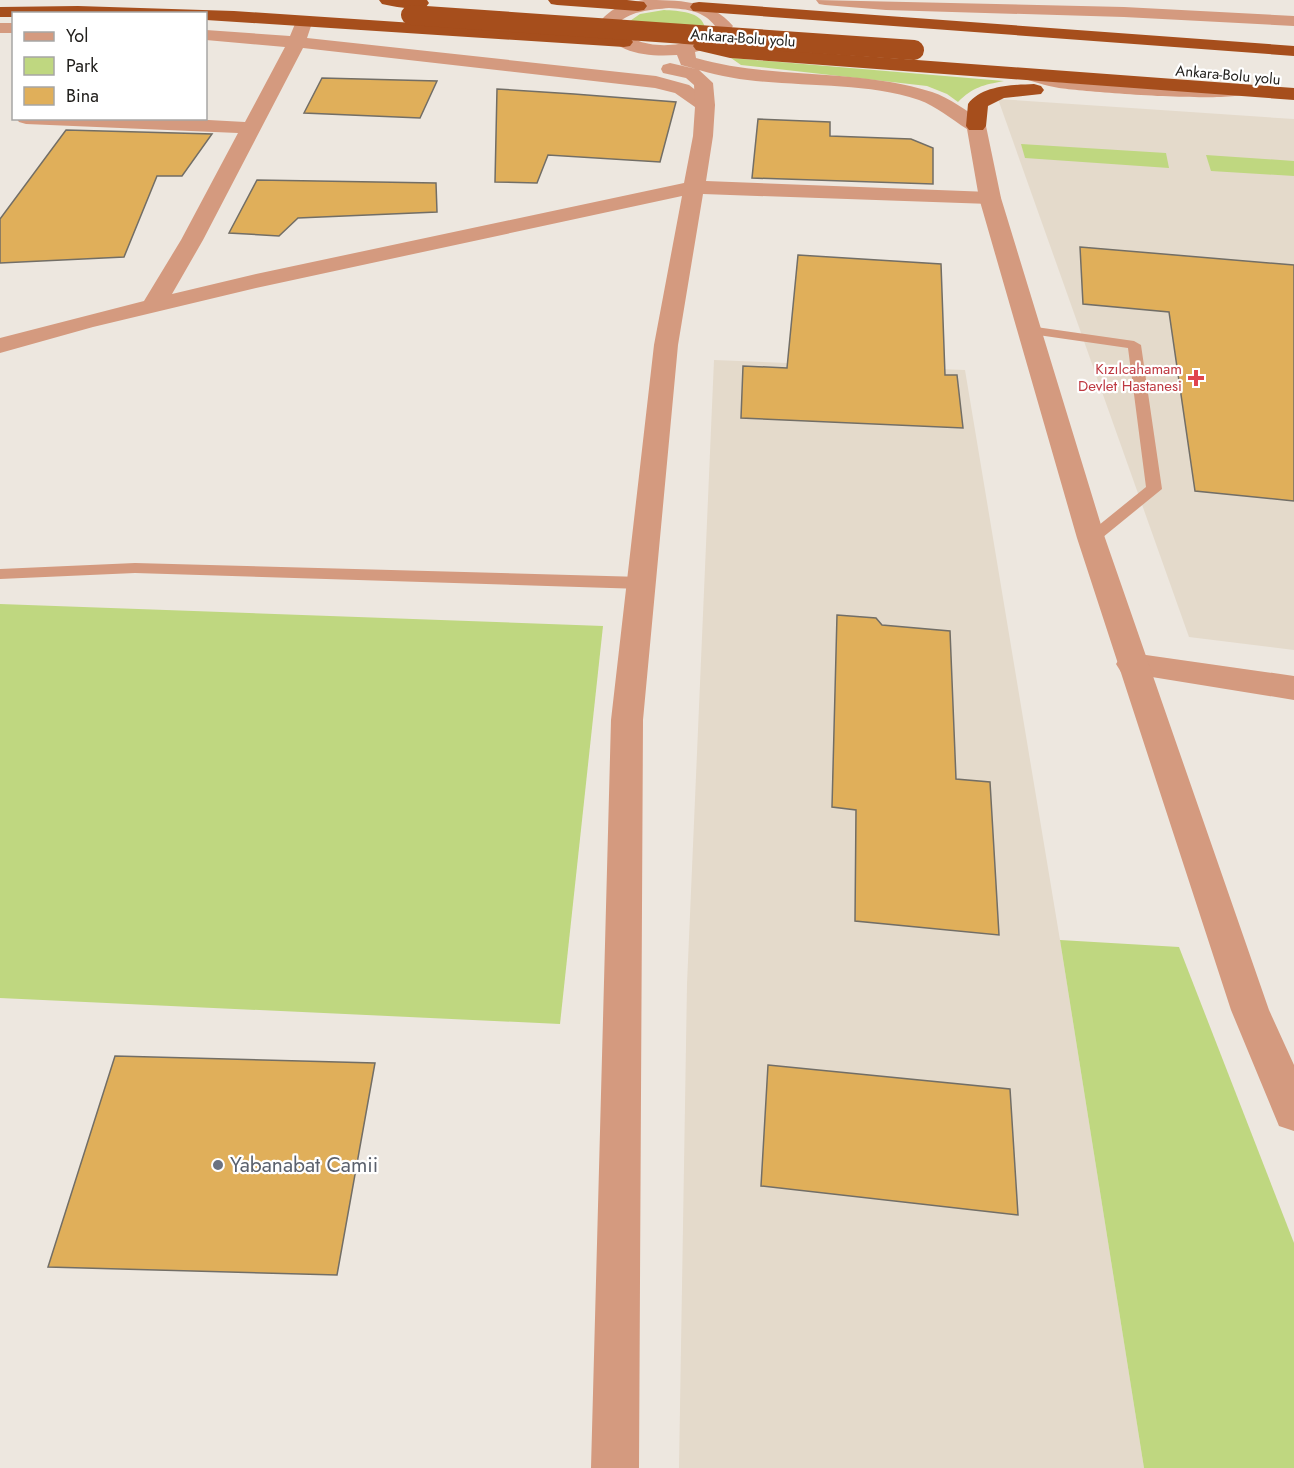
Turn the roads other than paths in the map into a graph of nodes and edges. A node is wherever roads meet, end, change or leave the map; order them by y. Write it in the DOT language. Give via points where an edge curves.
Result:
graph roads {
  1 [pos="192,0"];
  2 [pos="388,0"];
  3 [pos="557,0"];
  4 [pos="825,0"];
  5 [pos="1279,0"];
  6 [pos="640,4"];
  7 [pos="688,4"];
  8 [pos="416,9"];
  9 [pos="0,12"];
  10 [pos="116,12"];
  11 [pos="207,21"];
  12 [pos="1288,21"];
  13 [pos="301,30"];
  14 [pos="207,36"];
  15 [pos="916,43"];
  16 [pos="630,44"];
  17 [pos="693,47"];
  18 [pos="1294,51"];
  19 [pos="1294,64"];
  20 [pos="1294,81"];
  21 [pos="1294,94"];
  22 [pos="1294,99"];
  23 [pos="705,105"];
  24 [pos="63,120"];
  25 [pos="976,126"];
  26 [pos="252,128"];
  27 [pos="694,188"];
  28 [pos="990,198"];
  29 [pos="153,306"];
  30 [pos="1029,330"];
  31 [pos="0,346"];
  32 [pos="1091,538"];
  33 [pos="0,574"];
  34 [pos="642,583"];
  35 [pos="1132,664"];
  36 [pos="1294,688"];
  37 [pos="1294,1112"];
  38 [pos="615,1468"];
  1 -- 8 [label="highway, Ankara-Bolu yolu"];
  2 -- 8 [label="highway, Ankara-Bolu yolu"];
  3 -- 6 [label="highway"];
  4 -- 12 [label="street"];
  5 -- 12 [label="street"];
  6 -- 7 [label="street"];
  6 -- 16 [label="street" via="609,22 609,30"];
  7 -- 17 [label="street" via="712,12 724,26 722,33"];
  7 -- 18 [label="highway"];
  8 -- 15 [label="highway, Ankara-Bolu yolu, bridge"];
  9 -- 10 [label="highway"];
  11 -- 13 [label="highway"];
  13 -- 14 [label="street"];
  13 -- 16 [label="highway"];
  13 -- 23 [label="street" via="656,82 682,89"];
  13 -- 26 [label="street"];
  15 -- 19 [label="highway, Ankara-Bolu yolu"];
  15 -- 20 [label="highway, Ankara-Bolu yolu"];
  16 -- 17 [label="street" via="660,50"];
  16 -- 23 [label="street" via="629,59 692,74 703,83"];
  17 -- 21 [label="highway"];
  17 -- 25 [label="street" via="688,61 730,74 867,85 926,96"];
  22 -- 25 [label="highway" via="1243,102 1004,91 988,95 978,104"];
  23 -- 27 [label="street" via="704,136"];
  24 -- 26 [label="street"];
  25 -- 28 [label="street"];
  26 -- 29 [label="street"];
  27 -- 28 [label="street"];
  27 -- 29 [label="street"];
  27 -- 34 [label="street" via="666,345"];
  28 -- 30 [label="street"];
  29 -- 31 [label="street"];
  30 -- 32 [label="street"];
  30 -- 32 [label="lane" via="1134,345 1154,489"];
  32 -- 35 [label="street"];
  33 -- 34 [label="lane" via="135,568"];
  34 -- 38 [label="street" via="627,720"];
  35 -- 36 [label="street"];
  35 -- 37 [label="street" via="1250,1010"];
}
